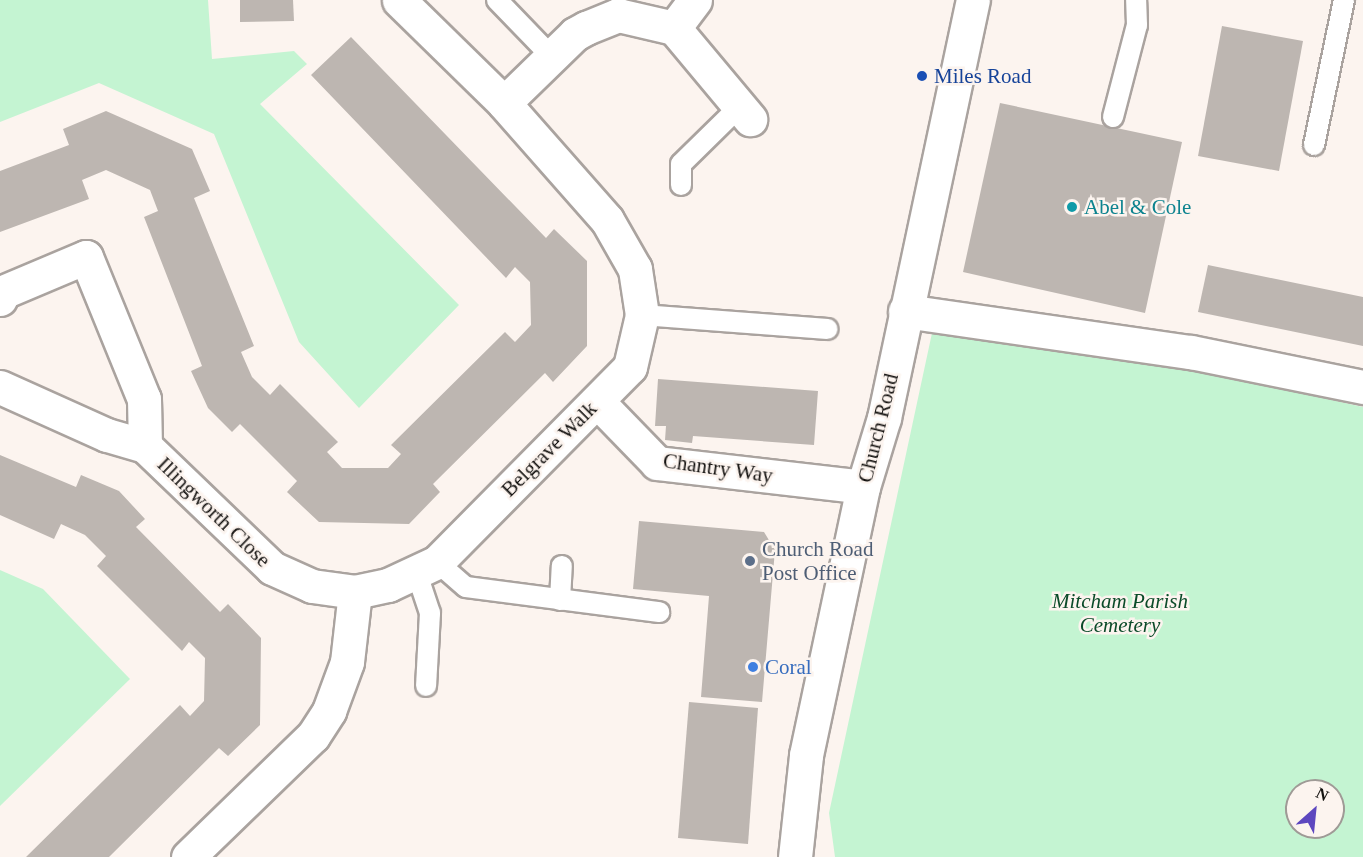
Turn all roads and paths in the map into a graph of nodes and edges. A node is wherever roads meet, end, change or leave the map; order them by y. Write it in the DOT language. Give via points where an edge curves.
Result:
graph roads {
  1 [pos="399,0"];
  2 [pos="497,0"];
  3 [pos="695,0"];
  4 [pos="973,0"];
  5 [pos="1136,0"];
  6 [pos="1344,0"];
  7 [pos="674,28"];
  8 [pos="551,56"];
  9 [pos="504,103"];
  10 [pos="745,113"];
  11 [pos="1113,117"];
  12 [pos="1314,145"];
  13 [pos="681,185"];
  14 [pos="0,299"];
  15 [pos="905,311"];
  16 [pos="642,315"];
  17 [pos="827,329"];
  18 [pos="0,387"];
  19 [pos="1363,387"];
  20 [pos="597,401"];
  21 [pos="145,446"];
  22 [pos="863,487"];
  23 [pos="562,566"];
  24 [pos="427,568"];
  25 [pos="354,591"];
  26 [pos="560,600"];
  27 [pos="659,612"];
  28 [pos="426,686"];
  29 [pos="199,853"];
  30 [pos="795,857"];
  1 -- 9 [label="street, Belgrave Walk"];
  2 -- 8 [label="lane"];
  3 -- 7 [label="street"];
  4 -- 15 [label="street, Church Road"];
  5 -- 11 [label="lane" via="1137,25"];
  6 -- 12 [label="lane"];
  7 -- 8 [label="street" via="618,15 575,34"];
  7 -- 10 [label="street"];
  8 -- 9 [label="street"];
  9 -- 16 [label="street, Belgrave Walk" via="607,220 635,269"];
  10 -- 13 [label="lane" via="681,165"];
  14 -- 21 [label="street, Illingworth Close" via="3,292 86,257 144,399"];
  15 -- 19 [label="street" via="1191,352"];
  15 -- 22 [label="street, Church Road" via="884,418"];
  16 -- 17 [label="lane"];
  16 -- 20 [label="street, Belgrave Walk" via="630,367"];
  18 -- 21 [label="street, Illingworth Close" via="107,435"];
  20 -- 22 [label="street, Chantry Way" via="657,463"];
  20 -- 24 [label="street, Belgrave Walk"];
  21 -- 25 [label="street, Illingworth Close" via="272,568 312,586"];
  22 -- 30 [label="street, Church Road" via="806,755 796,819"];
  23 -- 26 [label="lane"];
  24 -- 25 [label="street, Belgrave Walk" via="388,585"];
  24 -- 26 [label="lane" via="466,587"];
  24 -- 28 [label="lane" via="430,613"];
  25 -- 29 [label="street" via="347,662 329,711 313,736"];
  26 -- 27 [label="lane"];
}
